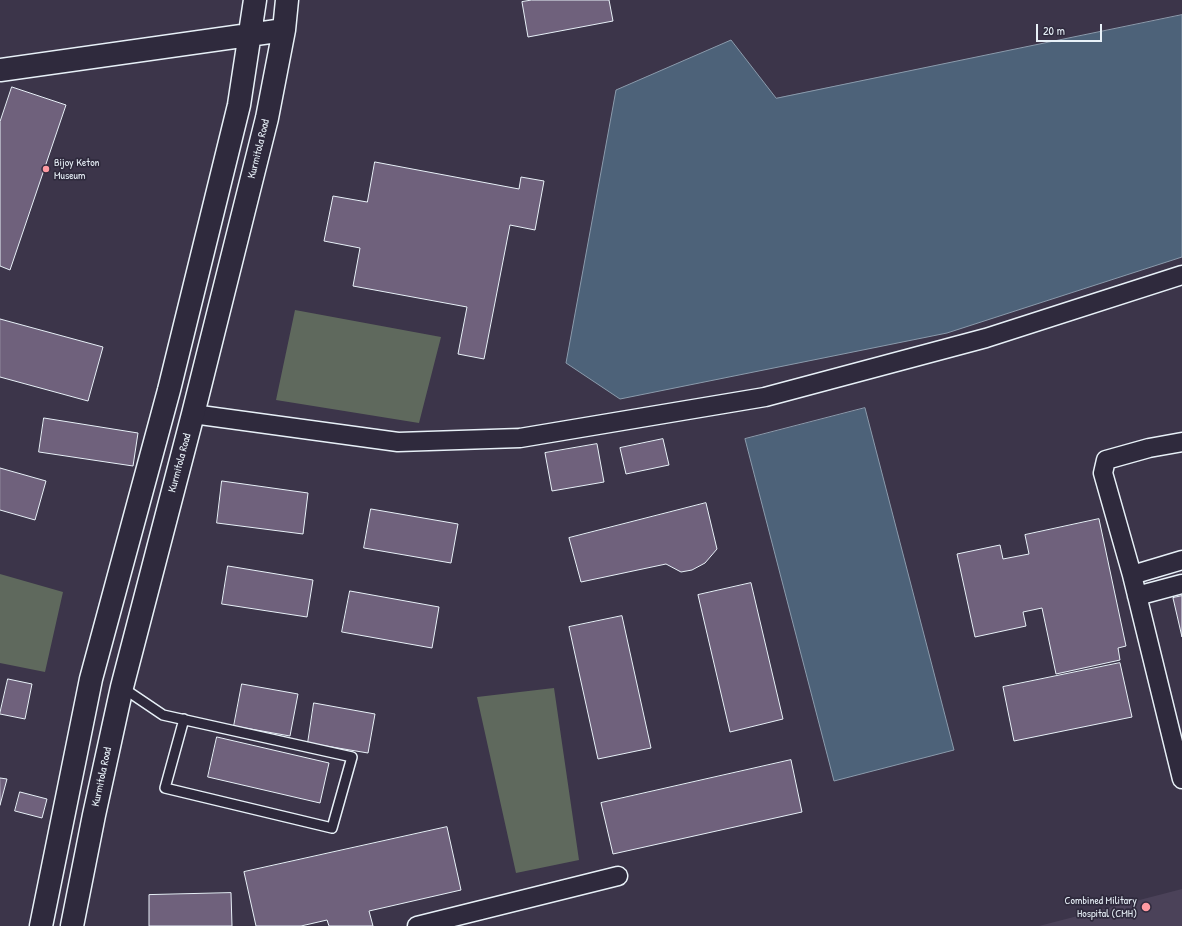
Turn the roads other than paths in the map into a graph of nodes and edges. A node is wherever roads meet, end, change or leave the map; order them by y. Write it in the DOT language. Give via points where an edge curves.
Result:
graph roads {
  1 [pos="254,0"];
  2 [pos="287,0"];
  3 [pos="284,30"];
  4 [pos="250,34"];
  5 [pos="0,70"];
  6 [pos="1182,275"];
  7 [pos="193,414"];
  8 [pos="1182,442"];
  9 [pos="1182,560"];
  10 [pos="1132,575"];
  11 [pos="1182,584"];
  12 [pos="1138,596"];
  13 [pos="122,687"];
  14 [pos="184,719"];
  15 [pos="1182,779"];
  16 [pos="618,876"];
  17 [pos="41,926"];
  18 [pos="72,926"];
  19 [pos="417,926"];
  1 -- 4 [label="main road"];
  2 -- 3 [label="main road, Kurmitola Road"];
  3 -- 4 [label="main road"];
  3 -- 7 [label="main road, Kurmitola Road" via="266,118"];
  4 -- 5 [label="main road"];
  4 -- 17 [label="main road" via="239,105 177,359 91,679"];
  6 -- 7 [label="street" via="986,338 765,397 520,438 398,442"];
  7 -- 13 [label="main road, Kurmitola Road"];
  8 -- 10 [label="street" via="1106,460 1103,473"];
  9 -- 10 [label="street"];
  10 -- 12 [label="street"];
  11 -- 12 [label="street"];
  12 -- 15 [label="street"];
  13 -- 14 [label="lane" via="163,714"];
  13 -- 18 [label="main road, Kurmitola Road"];
  14 -- 14 [label="lane" via="352,757 332,828 165,788"];
  16 -- 19 [label="street"];
}
